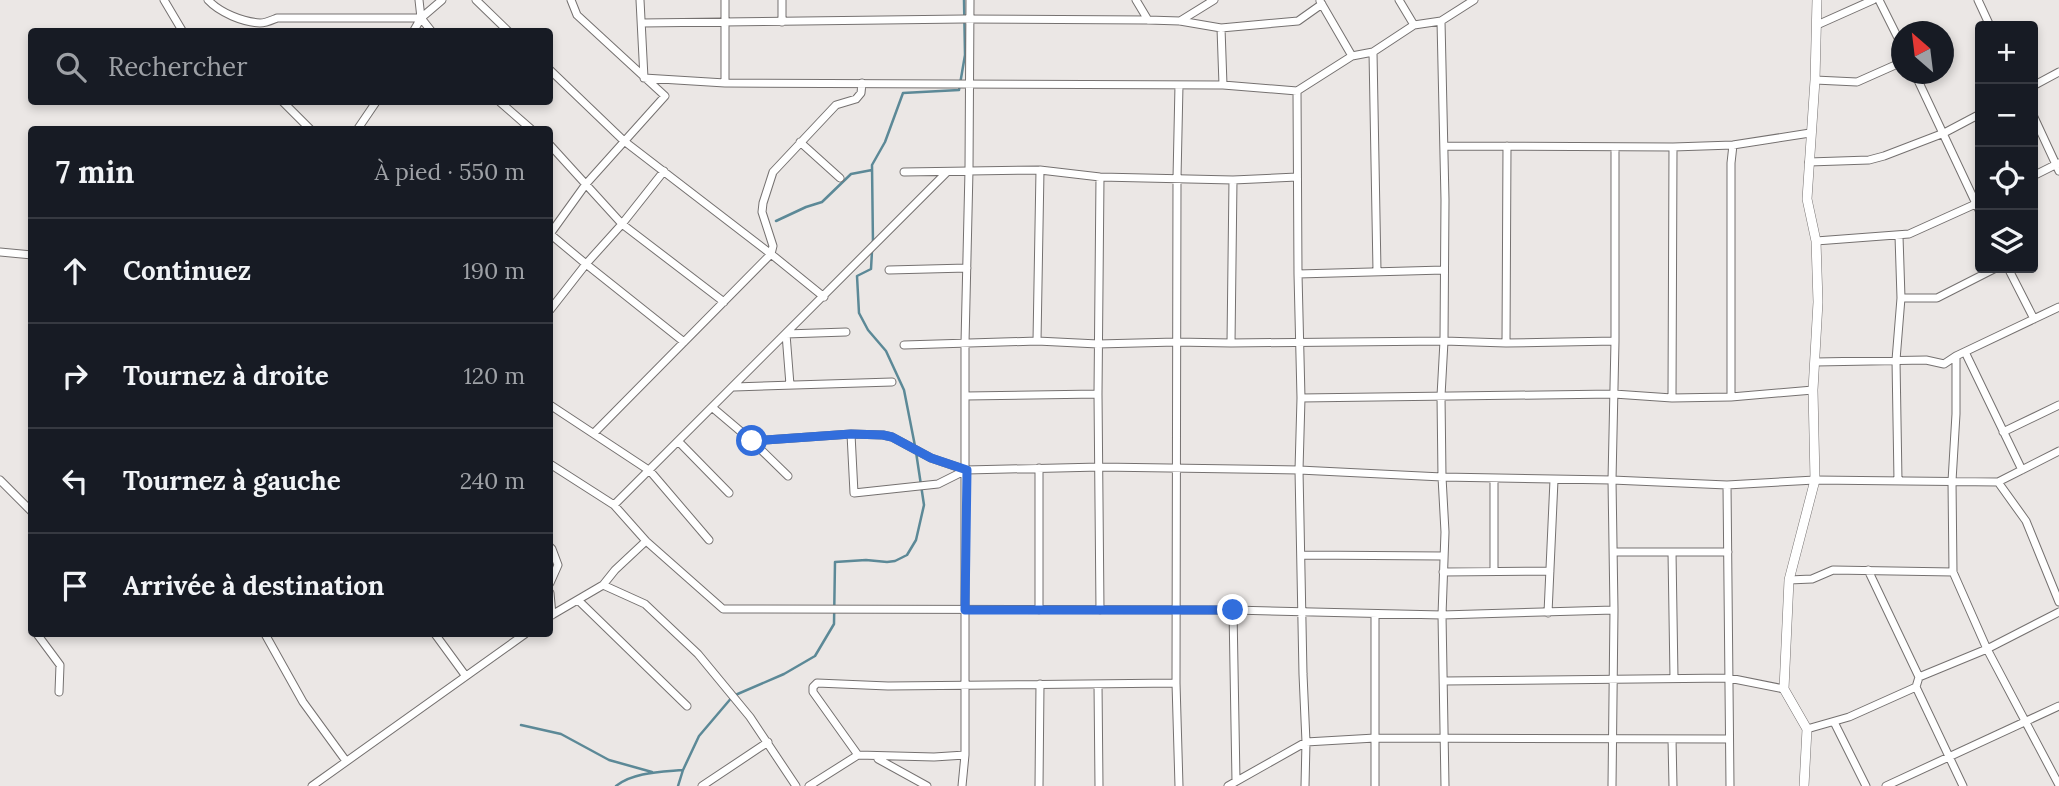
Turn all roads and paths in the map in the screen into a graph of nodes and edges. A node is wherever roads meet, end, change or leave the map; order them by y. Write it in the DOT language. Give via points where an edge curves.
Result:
graph roads {
  1 [pos="164,0"];
  2 [pos="208,0"];
  3 [pos="419,0"];
  4 [pos="442,0"];
  5 [pos="476,0"];
  6 [pos="571,0"];
  7 [pos="640,0"];
  8 [pos="725,0"];
  9 [pos="782,0"];
  10 [pos="970,0"];
  11 [pos="1136,0"];
  12 [pos="1214,0"];
  13 [pos="1399,0"];
  14 [pos="1474,0"];
  15 [pos="1817,0"];
  16 [pos="1873,0"];
  17 [pos="1879,0"];
  18 [pos="1978,0"];
  19 [pos="1321,2"];
  20 [pos="421,18"];
  21 [pos="970,19"];
  22 [pos="1148,20"];
  23 [pos="1180,20"];
  24 [pos="1441,21"];
  25 [pos="1988,21"];
  26 [pos="725,22"];
  27 [pos="782,22"];
  28 [pos="642,23"];
  29 [pos="1891,24"];
  30 [pos="1414,25"];
  31 [pos="1817,25"];
  32 [pos="181,28"];
  33 [pos="415,28"];
  34 [pos="429,28"];
  35 [pos="505,28"];
  36 [pos="1221,28"];
  37 [pos="1373,52"];
  38 [pos="1352,56"];
  39 [pos="1891,68"];
  40 [pos="2059,72"];
  41 [pos="553,73"];
  42 [pos="644,78"];
  43 [pos="1815,80"];
  44 [pos="725,83"];
  45 [pos="862,83"];
  46 [pos="970,83"];
  47 [pos="1920,84"];
  48 [pos="2037,84"];
  49 [pos="1179,85"];
  50 [pos="1223,85"];
  51 [pos="1297,91"];
  52 [pos="286,105"];
  53 [pos="374,105"];
  54 [pos="503,105"];
  55 [pos="1975,117"];
  56 [pos="2038,125"];
  57 [pos="307,126"];
  58 [pos="359,126"];
  59 [pos="527,126"];
  60 [pos="1810,133"];
  61 [pos="1944,133"];
  62 [pos="624,141"];
  63 [pos="800,142"];
  64 [pos="1444,145"];
  65 [pos="1733,145"];
  66 [pos="1507,146"];
  67 [pos="1673,147"];
  68 [pos="553,148"];
  69 [pos="1615,148"];
  70 [pos="1810,162"];
  71 [pos="2058,166"];
  72 [pos="970,170"];
  73 [pos="1040,170"];
  74 [pos="664,172"];
  75 [pos="904,172"];
  76 [pos="947,172"];
  77 [pos="2038,174"];
  78 [pos="1100,177"];
  79 [pos="1297,177"];
  80 [pos="840,178"];
  81 [pos="1177,178"];
  82 [pos="1233,180"];
  83 [pos="586,184"];
  84 [pos="1975,197"];
  85 [pos="1975,204"];
  86 [pos="622,224"];
  87 [pos="553,230"];
  88 [pos="553,236"];
  89 [pos="1899,236"];
  90 [pos="1816,241"];
  91 [pos="0,252"];
  92 [pos="771,254"];
  93 [pos="28,255"];
  94 [pos="586,264"];
  95 [pos="967,268"];
  96 [pos="889,270"];
  97 [pos="1444,270"];
  98 [pos="1377,271"];
  99 [pos="1986,273"];
  100 [pos="2011,273"];
  101 [pos="1298,274"];
  102 [pos="824,297"];
  103 [pos="1901,298"];
  104 [pos="724,302"];
  105 [pos="553,306"];
  106 [pos="2059,307"];
  107 [pos="2034,319"];
  108 [pos="846,332"];
  109 [pos="786,334"];
  110 [pos="1037,341"];
  111 [pos="1300,341"];
  112 [pos="1444,341"];
  113 [pos="1615,341"];
  114 [pos="684,342"];
  115 [pos="1176,342"];
  116 [pos="965,343"];
  117 [pos="1231,343"];
  118 [pos="1098,344"];
  119 [pos="1506,344"];
  120 [pos="904,345"];
  121 [pos="1965,352"];
  122 [pos="1956,356"];
  123 [pos="1896,360"];
  124 [pos="1815,362"];
  125 [pos="892,382"];
  126 [pos="790,385"];
  127 [pos="734,387"];
  128 [pos="1813,390"];
  129 [pos="1098,394"];
  130 [pos="1614,394"];
  131 [pos="966,396"];
  132 [pos="1441,396"];
  133 [pos="1731,397"];
  134 [pos="1301,398"];
  135 [pos="1672,398"];
  136 [pos="2059,405"];
  137 [pos="553,407"];
  138 [pos="713,408"];
  139 [pos="2003,432"];
  140 [pos="594,433"];
  141 [pos="851,434"];
  142 [pos="752,441"];
  143 [pos="679,442"];
  144 [pos="2059,451"];
  145 [pos="553,466"];
  146 [pos="1100,467"];
  147 [pos="1039,468"];
  148 [pos="1176,468"];
  149 [pos="967,470"];
  150 [pos="1299,470"];
  151 [pos="2022,470"];
  152 [pos="650,471"];
  153 [pos="788,475"];
  154 [pos="1442,477"];
  155 [pos="1494,478"];
  156 [pos="1554,480"];
  157 [pos="1612,480"];
  158 [pos="1815,480"];
  159 [pos="0,481"];
  160 [pos="1898,481"];
  161 [pos="1952,481"];
  162 [pos="1998,482"];
  163 [pos="1727,485"];
  164 [pos="729,493"];
  165 [pos="614,505"];
  166 [pos="28,508"];
  167 [pos="709,540"];
  168 [pos="646,541"];
  169 [pos="553,552"];
  170 [pos="1614,552"];
  171 [pos="1672,552"];
  172 [pos="1728,552"];
  173 [pos="1302,555"];
  174 [pos="1443,556"];
  175 [pos="1868,570"];
  176 [pos="1494,571"];
  177 [pos="1550,571"];
  178 [pos="1443,572"];
  179 [pos="1952,572"];
  180 [pos="553,576"];
  181 [pos="1790,580"];
  182 [pos="603,585"];
  183 [pos="578,600"];
  184 [pos="2059,601"];
  185 [pos="965,610"];
  186 [pos="1039,610"];
  187 [pos="1100,610"];
  188 [pos="1176,610"];
  189 [pos="1233,610"];
  190 [pos="1614,610"];
  191 [pos="1302,612"];
  192 [pos="2059,612"];
  193 [pos="1548,613"];
  194 [pos="553,614"];
  195 [pos="1375,614"];
  196 [pos="1441,614"];
  197 [pos="39,637"];
  198 [pos="268,637"];
  199 [pos="437,637"];
  200 [pos="521,637"];
  201 [pos="1987,649"];
  202 [pos="465,675"];
  203 [pos="1919,677"];
  204 [pos="1674,678"];
  205 [pos="1729,678"];
  206 [pos="1613,680"];
  207 [pos="1444,681"];
  208 [pos="1175,683"];
  209 [pos="1040,684"];
  210 [pos="1097,684"];
  211 [pos="964,685"];
  212 [pos="1916,687"];
  213 [pos="1784,688"];
  214 [pos="59,692"];
  215 [pos="687,706"];
  216 [pos="2059,706"];
  217 [pos="1834,722"];
  218 [pos="2025,723"];
  219 [pos="1807,729"];
  220 [pos="1376,738"];
  221 [pos="1445,738"];
  222 [pos="1672,738"];
  223 [pos="1613,739"];
  224 [pos="1729,739"];
  225 [pos="768,742"];
  226 [pos="1306,742"];
  227 [pos="858,755"];
  228 [pos="965,755"];
  229 [pos="1948,756"];
  230 [pos="874,757"];
  231 [pos="346,761"];
  232 [pos="1236,781"];
  233 [pos="2059,785"];
  234 [pos="312,786"];
  235 [pos="702,786"];
  236 [pos="796,786"];
  237 [pos="809,786"];
  238 [pos="928,786"];
  239 [pos="962,786"];
  240 [pos="1039,786"];
  241 [pos="1099,786"];
  242 [pos="1179,786"];
  243 [pos="1228,786"];
  244 [pos="1305,786"];
  245 [pos="1375,786"];
  246 [pos="1445,786"];
  247 [pos="1612,786"];
  248 [pos="1673,786"];
  249 [pos="1730,786"];
  250 [pos="1804,786"];
  251 [pos="1866,786"];
  252 [pos="1886,786"];
  253 [pos="1963,786"];
  1 -- 32 [label="street"];
  2 -- 20 [label="street" via="216,8 263,23 277,18"];
  3 -- 20 [label="street"];
  4 -- 20 [label="street"];
  5 -- 35 [label="street"];
  6 -- 42 [label="street" via="577,15"];
  7 -- 28 [label="street"];
  8 -- 26 [label="street"];
  9 -- 27 [label="street"];
  10 -- 21 [label="street"];
  11 -- 22 [label="street"];
  12 -- 23 [label="street"];
  13 -- 30 [label="street"];
  14 -- 24 [label="street"];
  15 -- 31 [label="street"];
  16 -- 31 [label="street"];
  17 -- 29 [label="street"];
  18 -- 25 [label="street"];
  19 -- 36 [label="street" via="1298,21"];
  19 -- 38 [label="street"];
  20 -- 33 [label="street"];
  20 -- 34 [label="street"];
  21 -- 22 [label="street"];
  21 -- 27 [label="street"];
  21 -- 46 [label="street"];
  22 -- 23 [label="street"];
  23 -- 36 [label="street"];
  24 -- 30 [label="street"];
  24 -- 64 [label="street"];
  26 -- 27 [label="street"];
  26 -- 28 [label="street"];
  26 -- 44 [label="street"];
  28 -- 42 [label="street"];
  30 -- 37 [label="street"];
  31 -- 43 [label="street"];
  36 -- 50 [label="street"];
  37 -- 38 [label="street"];
  37 -- 98 [label="street"];
  38 -- 51 [label="street"];
  39 -- 43 [label="street" via="1862,82"];
  40 -- 48 [label="street"];
  41 -- 62 [label="street"];
  42 -- 44 [label="street"];
  42 -- 62 [label="street" via="665,96"];
  43 -- 60 [label="street"];
  44 -- 45 [label="street"];
  45 -- 46 [label="street"];
  45 -- 63 [label="street" via="856,99 836,104"];
  46 -- 49 [label="street"];
  46 -- 72 [label="street"];
  47 -- 61 [label="street"];
  49 -- 50 [label="street"];
  49 -- 81 [label="street"];
  50 -- 51 [label="street"];
  51 -- 79 [label="street"];
  52 -- 57 [label="street"];
  53 -- 58 [label="street"];
  54 -- 59 [label="street"];
  55 -- 61 [label="street"];
  56 -- 71 [label="street"];
  60 -- 65 [label="street"];
  60 -- 70 [label="street"];
  61 -- 70 [label="street" via="1876,159"];
  61 -- 84 [label="street"];
  62 -- 74 [label="street"];
  62 -- 83 [label="street"];
  63 -- 80 [label="street"];
  63 -- 92 [label="street" via="774,172 763,203"];
  64 -- 66 [label="street"];
  64 -- 97 [label="street"];
  65 -- 67 [label="street"];
  65 -- 133 [label="street"];
  66 -- 69 [label="street"];
  66 -- 119 [label="street"];
  67 -- 69 [label="street"];
  67 -- 135 [label="street"];
  68 -- 83 [label="street"];
  69 -- 113 [label="street"];
  70 -- 90 [label="street" via="1807,199"];
  71 -- 77 [label="street"];
  72 -- 73 [label="street"];
  72 -- 76 [label="street"];
  72 -- 95 [label="street"];
  73 -- 78 [label="street"];
  73 -- 110 [label="street"];
  74 -- 86 [label="street"];
  74 -- 92 [label="street"];
  75 -- 76 [label="street"];
  76 -- 102 [label="street"];
  78 -- 81 [label="street"];
  78 -- 118 [label="street"];
  79 -- 82 [label="street"];
  79 -- 101 [label="street"];
  81 -- 82 [label="street"];
  81 -- 115 [label="street"];
  82 -- 117 [label="street"];
  83 -- 86 [label="street"];
  83 -- 87 [label="street"];
  85 -- 89 [label="street"];
  86 -- 94 [label="street"];
  86 -- 104 [label="street"];
  88 -- 94 [label="street"];
  89 -- 90 [label="street"];
  89 -- 103 [label="street"];
  90 -- 124 [label="street"];
  91 -- 93 [label="street"];
  92 -- 102 [label="street"];
  92 -- 104 [label="street"];
  94 -- 105 [label="street"];
  94 -- 114 [label="street"];
  95 -- 96 [label="street"];
  95 -- 116 [label="street"];
  97 -- 98 [label="street"];
  97 -- 112 [label="street"];
  98 -- 101 [label="street"];
  99 -- 103 [label="street" via="1937,298"];
  100 -- 107 [label="street"];
  101 -- 111 [label="street"];
  102 -- 109 [label="street"];
  103 -- 123 [label="street"];
  104 -- 114 [label="street"];
  106 -- 107 [label="street"];
  107 -- 121 [label="street"];
  108 -- 109 [label="street"];
  109 -- 126 [label="street"];
  109 -- 127 [label="street"];
  110 -- 116 [label="street"];
  110 -- 118 [label="street"];
  111 -- 112 [label="street"];
  111 -- 117 [label="street"];
  111 -- 134 [label="street"];
  112 -- 119 [label="street"];
  112 -- 132 [label="street"];
  113 -- 119 [label="street"];
  113 -- 130 [label="street"];
  114 -- 140 [label="street"];
  115 -- 117 [label="street"];
  115 -- 118 [label="street"];
  115 -- 148 [label="street"];
  116 -- 120 [label="street"];
  116 -- 131 [label="street"];
  118 -- 129 [label="street"];
  121 -- 122 [label="street"];
  121 -- 139 [label="street"];
  122 -- 123 [label="street" via="1944,364"];
  122 -- 161 [label="street"];
  123 -- 124 [label="street"];
  123 -- 160 [label="street"];
  124 -- 128 [label="street"];
  125 -- 126 [label="street"];
  126 -- 127 [label="street"];
  127 -- 138 [label="street"];
  128 -- 133 [label="street"];
  128 -- 158 [label="street"];
  129 -- 131 [label="street"];
  129 -- 146 [label="street"];
  130 -- 132 [label="street"];
  130 -- 135 [label="street"];
  130 -- 157 [label="street"];
  131 -- 149 [label="street"];
  132 -- 134 [label="street"];
  132 -- 154 [label="street"];
  133 -- 135 [label="street"];
  134 -- 150 [label="street"];
  136 -- 139 [label="street"];
  137 -- 140 [label="street"];
  138 -- 142 [label="street"];
  138 -- 143 [label="street"];
  139 -- 151 [label="street"];
  140 -- 152 [label="street"];
  141 -- 142 [label="street"];
  141 -- 149 [label="street" via="892,437 931,458"];
  141 -- 149 [label="street" via="854,493 938,484"];
  142 -- 153 [label="street"];
  143 -- 152 [label="street"];
  143 -- 164 [label="street"];
  144 -- 151 [label="street"];
  145 -- 165 [label="street"];
  146 -- 147 [label="street"];
  146 -- 148 [label="street"];
  146 -- 187 [label="street"];
  147 -- 149 [label="street"];
  147 -- 186 [label="street"];
  148 -- 150 [label="street"];
  148 -- 188 [label="street"];
  149 -- 185 [label="street"];
  150 -- 154 [label="street"];
  150 -- 173 [label="street"];
  151 -- 162 [label="street"];
  152 -- 165 [label="street"];
  152 -- 167 [label="street"];
  154 -- 155 [label="street"];
  154 -- 174 [label="street"];
  155 -- 156 [label="street"];
  155 -- 176 [label="street"];
  156 -- 157 [label="street"];
  156 -- 177 [label="street"];
  157 -- 163 [label="street"];
  157 -- 170 [label="street"];
  158 -- 160 [label="street"];
  158 -- 163 [label="street"];
  158 -- 181 [label="street"];
  159 -- 166 [label="street"];
  160 -- 161 [label="street"];
  161 -- 162 [label="street"];
  161 -- 179 [label="street"];
  162 -- 184 [label="street" via="2026,521"];
  163 -- 172 [label="street"];
  165 -- 168 [label="street"];
  168 -- 182 [label="street"];
  168 -- 185 [label="street" via="723,609"];
  169 -- 180 [label="street" via="558,565"];
  170 -- 171 [label="street"];
  170 -- 190 [label="street"];
  171 -- 172 [label="street"];
  171 -- 204 [label="street"];
  172 -- 205 [label="street"];
  173 -- 174 [label="street"];
  173 -- 191 [label="street"];
  174 -- 178 [label="street"];
  175 -- 179 [label="street"];
  175 -- 181 [label="street" via="1833,570 1812,579"];
  175 -- 203 [label="street"];
  176 -- 177 [label="street"];
  176 -- 178 [label="street"];
  177 -- 193 [label="street"];
  178 -- 196 [label="street"];
  179 -- 201 [label="street"];
  181 -- 213 [label="street"];
  182 -- 183 [label="street"];
  182 -- 225 [label="street" via="645,604 698,654"];
  183 -- 194 [label="street"];
  183 -- 215 [label="street"];
  185 -- 186 [label="street"];
  185 -- 211 [label="street"];
  186 -- 187 [label="street"];
  187 -- 188 [label="street"];
  188 -- 189 [label="street"];
  188 -- 208 [label="street"];
  189 -- 191 [label="street"];
  189 -- 232 [label="street"];
  190 -- 193 [label="street"];
  190 -- 206 [label="street"];
  191 -- 195 [label="street"];
  191 -- 226 [label="street"];
  192 -- 201 [label="street"];
  193 -- 196 [label="street"];
  195 -- 196 [label="street"];
  195 -- 220 [label="street"];
  196 -- 207 [label="street"];
  197 -- 214 [label="street" via="60,665"];
  198 -- 231 [label="street" via="303,702"];
  199 -- 202 [label="street"];
  200 -- 202 [label="street"];
  201 -- 203 [label="street"];
  201 -- 218 [label="street"];
  202 -- 231 [label="street"];
  203 -- 212 [label="street"];
  204 -- 205 [label="street"];
  204 -- 206 [label="street"];
  205 -- 213 [label="street"];
  205 -- 224 [label="street"];
  206 -- 207 [label="street"];
  206 -- 223 [label="street"];
  207 -- 221 [label="street"];
  208 -- 210 [label="street"];
  208 -- 242 [label="street"];
  209 -- 210 [label="street"];
  209 -- 211 [label="street"];
  209 -- 240 [label="street"];
  210 -- 241 [label="street"];
  211 -- 227 [label="street" via="817,683 813,692"];
  211 -- 228 [label="street"];
  212 -- 217 [label="street"];
  212 -- 229 [label="street"];
  213 -- 219 [label="street"];
  216 -- 218 [label="street"];
  217 -- 219 [label="street"];
  217 -- 251 [label="street"];
  218 -- 229 [label="street"];
  218 -- 233 [label="street"];
  219 -- 250 [label="street"];
  220 -- 221 [label="street"];
  220 -- 226 [label="street"];
  220 -- 245 [label="street"];
  221 -- 223 [label="street"];
  221 -- 246 [label="street"];
  222 -- 223 [label="street"];
  222 -- 224 [label="street"];
  222 -- 248 [label="street"];
  223 -- 247 [label="street"];
  224 -- 249 [label="street"];
  225 -- 235 [label="street"];
  225 -- 236 [label="street"];
  226 -- 232 [label="street"];
  226 -- 244 [label="street"];
  227 -- 230 [label="street"];
  227 -- 237 [label="street"];
  228 -- 230 [label="street"];
  228 -- 239 [label="street"];
  229 -- 252 [label="street"];
  229 -- 253 [label="street"];
  230 -- 238 [label="street"];
  231 -- 234 [label="street"];
  232 -- 243 [label="street"];
}
